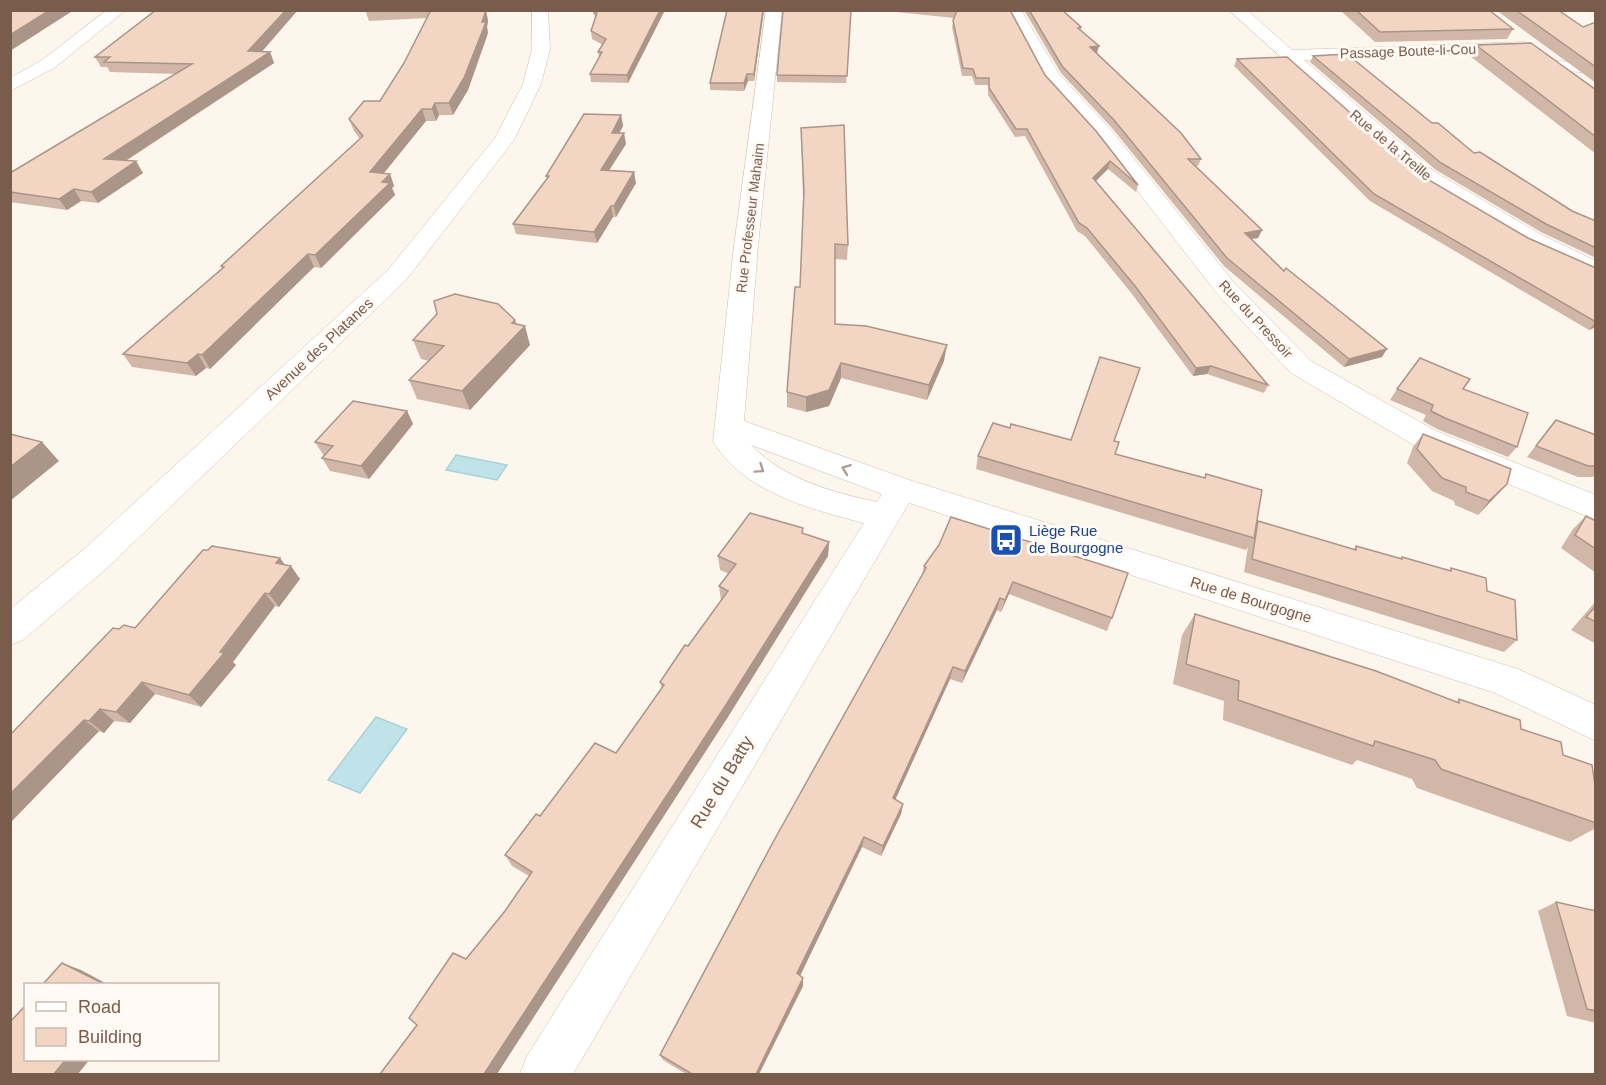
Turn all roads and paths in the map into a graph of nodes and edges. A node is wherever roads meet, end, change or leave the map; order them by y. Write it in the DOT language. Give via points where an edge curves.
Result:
graph roads {
  1 [pos="118,10"];
  2 [pos="540,10"];
  3 [pos="774,10"];
  4 [pos="1013,10"];
  5 [pos="1237,10"];
  6 [pos="1502,26"];
  7 [pos="1529,46"];
  8 [pos="1287,55"];
  9 [pos="1556,66"];
  10 [pos="1596,68"];
  11 [pos="1586,83"];
  12 [pos="10,86"];
  13 [pos="1596,272"];
  14 [pos="892,502"];
  15 [pos="1596,508"];
  16 [pos="10,630"];
  17 [pos="1596,723"];
  18 [pos="545,1074"];
  1 -- 12 [label="street" via="48,64"];
  2 -- 16 [label="street, Avenue des Platanes" via="541,49 532,84 504,140 397,275 95,559"];
  3 -- 14 [label="street, Rue Professeur Mahaim" via="728,441 754,466 776,479 846,508"];
  4 -- 15 [label="street, Rue du Pressoir" via="1052,77 1103,133 1227,290 1301,367 1425,438"];
  5 -- 8 [label="street, Rue de la Treille"];
  6 -- 7 [label="street"];
  7 -- 8 [label="street, Passage Boute-li-Cou"];
  7 -- 9 [label="street"];
  8 -- 13 [label="street, Rue de la Treille" via="1426,177"];
  9 -- 10 [label="street"];
  9 -- 11 [label="street"];
  14 -- 17 [label="street, Rue de Bourgogne" via="1505,680"];
  14 -- 18 [label="street, Rue du Batty"];
}
